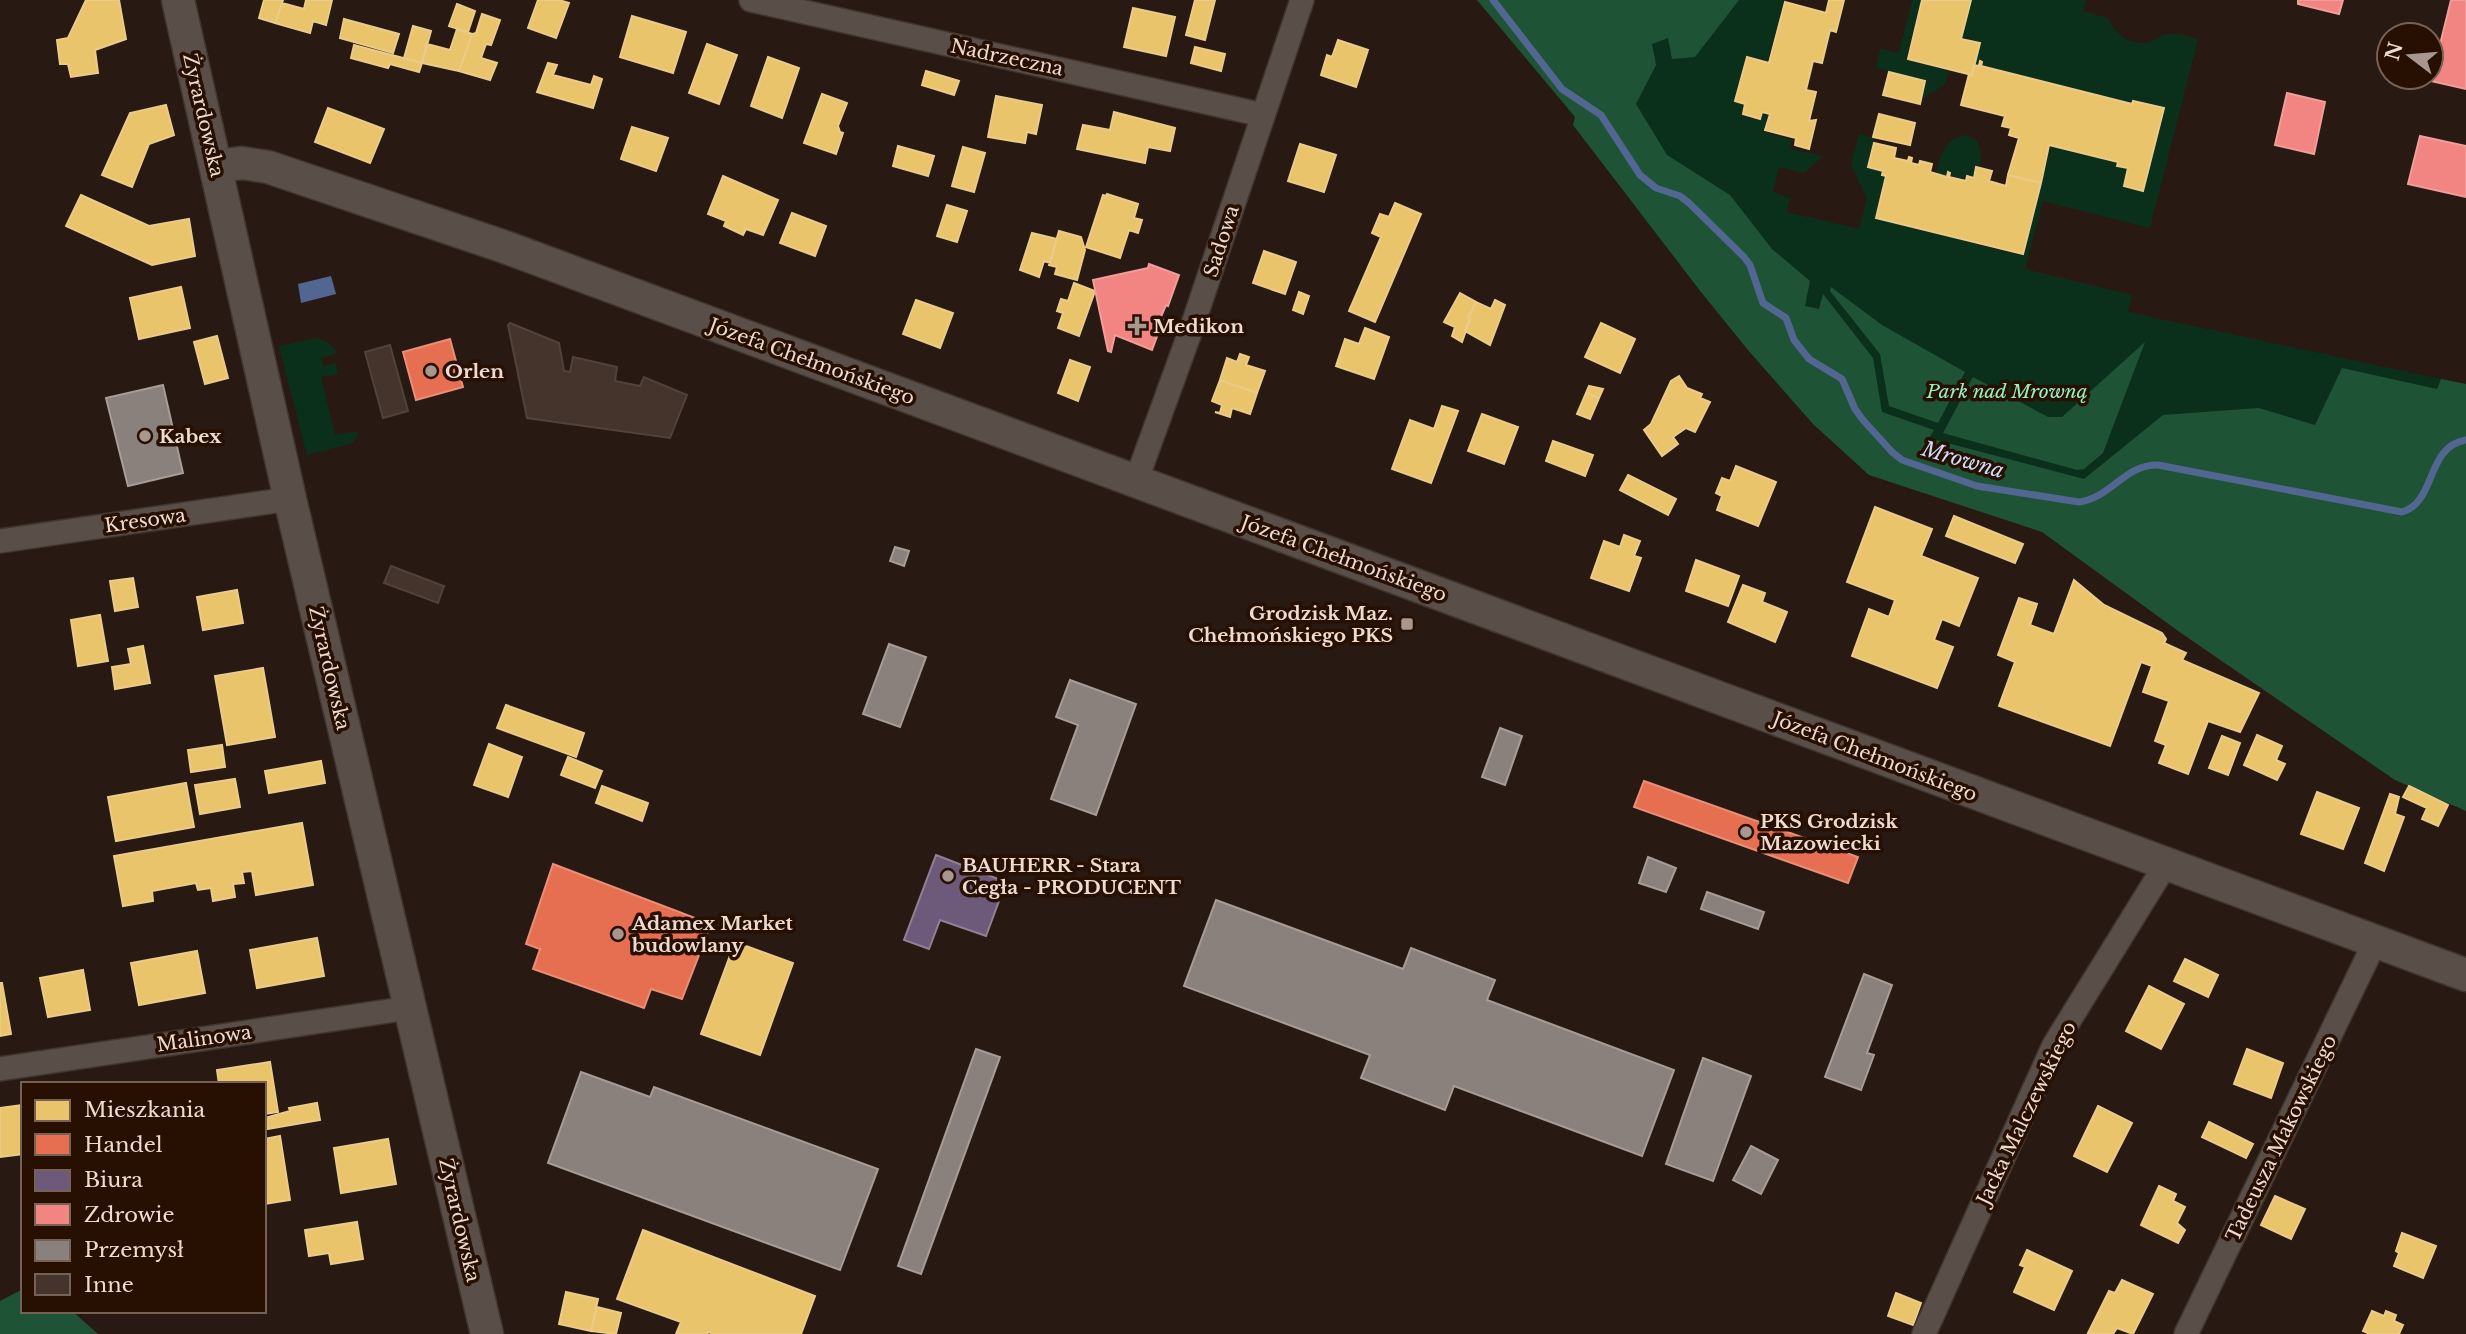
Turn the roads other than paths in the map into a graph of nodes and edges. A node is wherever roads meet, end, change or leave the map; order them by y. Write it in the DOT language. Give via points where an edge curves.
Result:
graph roads {
  1 [pos="178,0"];
  2 [pos="751,0"];
  3 [pos="1302,0"];
  4 [pos="1263,115"];
  5 [pos="216,166"];
  6 [pos="1136,481"];
  7 [pos="290,499"];
  8 [pos="0,541"];
  9 [pos="2166,864"];
  10 [pos="2375,942"];
  11 [pos="2466,975"];
  12 [pos="409,1008"];
  13 [pos="0,1069"];
  14 [pos="487,1334"];
  15 [pos="1924,1334"];
  16 [pos="2186,1334"];
  1 -- 5 [label="street, Żyrardowska"];
  2 -- 4 [label="street, Nadrzeczna"];
  3 -- 4 [label="street, Sadowa"];
  4 -- 6 [label="street, Sadowa"];
  5 -- 6 [label="street, Józefa Chełmońskiego" via="268,167 505,247"];
  5 -- 7 [label="street, Żyrardowska"];
  6 -- 9 [label="street, Józefa Chełmońskiego"];
  7 -- 8 [label="street, Kresowa"];
  7 -- 12 [label="street, Żyrardowska"];
  9 -- 10 [label="street, Józefa Chełmońskiego"];
  9 -- 15 [label="street, Jacka Malczewskiego" via="2054,1045"];
  10 -- 11 [label="street, Józefa Chełmońskiego"];
  10 -- 16 [label="street, Tadeusza Makowskiego"];
  12 -- 13 [label="street, Malinowa"];
  12 -- 14 [label="street, Żyrardowska"];
}
